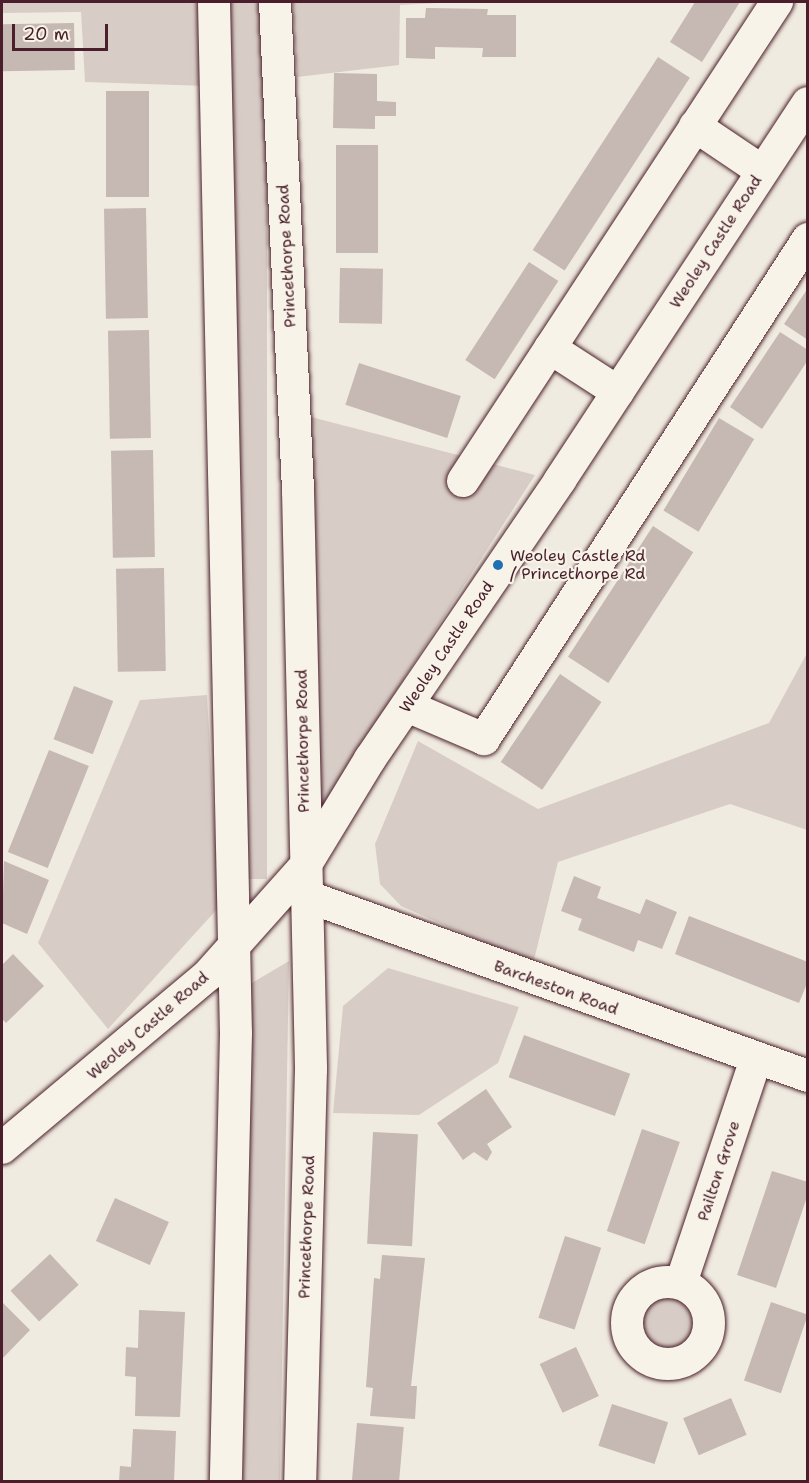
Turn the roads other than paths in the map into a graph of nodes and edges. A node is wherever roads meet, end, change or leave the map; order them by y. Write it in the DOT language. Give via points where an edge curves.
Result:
graph roads {
  1 [pos="214,2"];
  2 [pos="275,2"];
  3 [pos="777,2"];
  4 [pos="807,103"];
  5 [pos="694,126"];
  6 [pos="762,171"];
  7 [pos="807,239"];
  8 [pos="550,348"];
  9 [pos="618,392"];
  10 [pos="463,482"];
  11 [pos="407,706"];
  12 [pos="305,881"];
  13 [pos="235,946"];
  14 [pos="756,1059"];
  15 [pos="807,1076"];
  16 [pos="11,1141"];
  17 [pos="2,1162"];
  18 [pos="681,1283"];
  19 [pos="226,1482"];
  20 [pos="300,1482"];
  1 -- 13 [label="street"];
  2 -- 12 [label="street, Princethorpe Road" via="298,490"];
  3 -- 5 [label="street"];
  4 -- 6 [label="street, Weoley Castle Road"];
  5 -- 6 [label="street"];
  5 -- 8 [label="street"];
  6 -- 9 [label="street, Weoley Castle Road"];
  7 -- 11 [label="street" via="484,739"];
  8 -- 9 [label="street"];
  8 -- 10 [label="street"];
  9 -- 11 [label="street, Weoley Castle Road"];
  11 -- 12 [label="street, Weoley Castle Road"];
  12 -- 13 [label="street, Weoley Castle Road"];
  12 -- 14 [label="street, Barcheston Road"];
  12 -- 20 [label="street, Princethorpe Road" via="311,1069"];
  13 -- 16 [label="street, Weoley Castle Road" via="208,975"];
  13 -- 19 [label="street"];
  14 -- 15 [label="street, Barcheston Road"];
  14 -- 18 [label="street, Pailton Grove"];
  16 -- 17 [label="street, Weoley Castle Road"];
}
